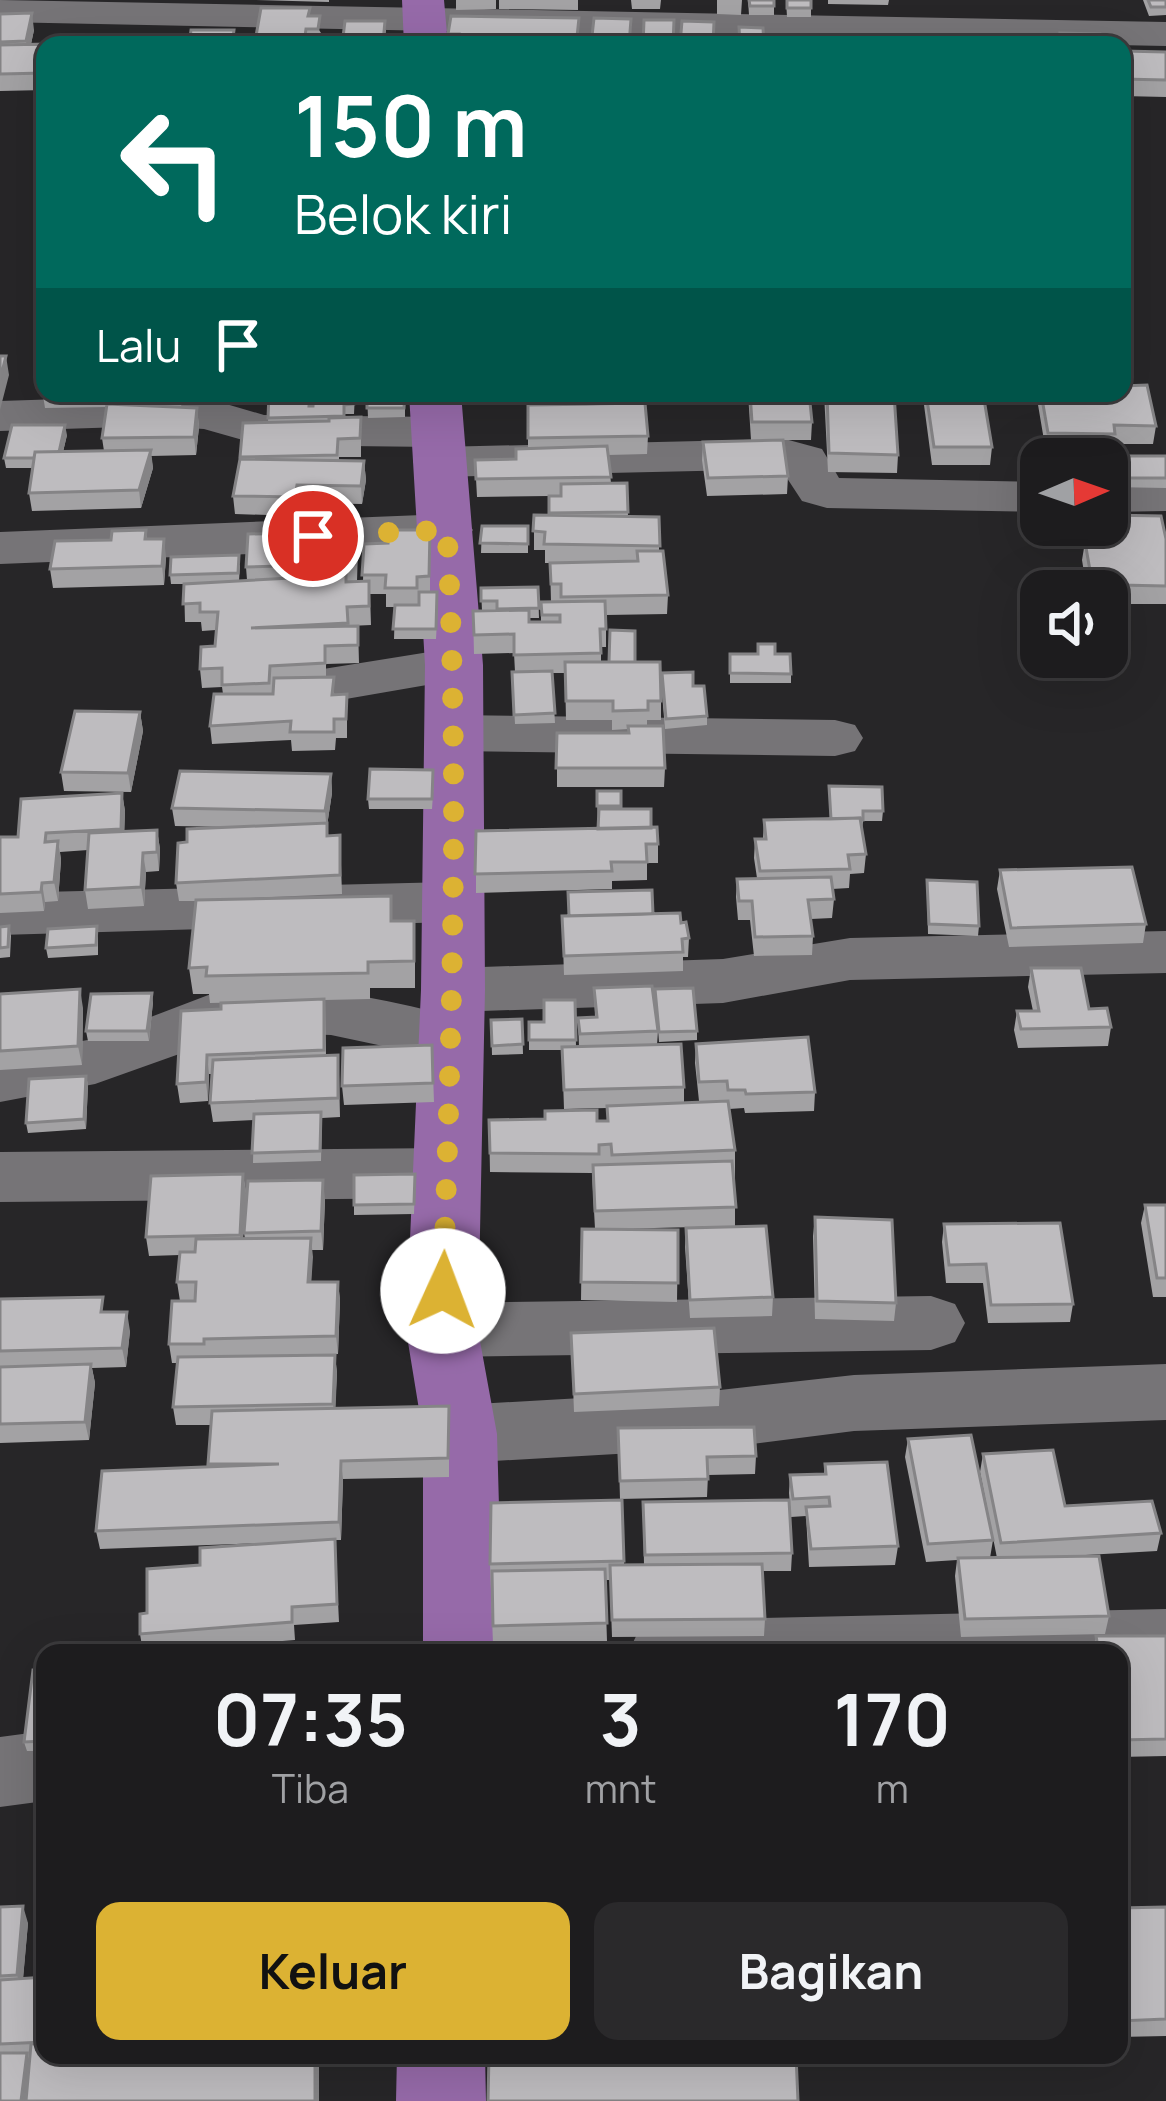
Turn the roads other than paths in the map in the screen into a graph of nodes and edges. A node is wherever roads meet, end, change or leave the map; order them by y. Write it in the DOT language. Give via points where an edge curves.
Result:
graph roads {
  1 [pos="0,10"];
  2 [pos="424,20"];
  3 [pos="1144,22"];
  4 [pos="970,36"];
  5 [pos="1051,36"];
  6 [pos="0,416"];
  7 [pos="437,429"];
  8 [pos="1166,496"];
  9 [pos="1020,497"];
  10 [pos="1128,497"];
  11 [pos="447,530"];
  12 [pos="0,548"];
  13 [pos="454,665"];
  14 [pos="317,687"];
  15 [pos="454,733"];
  16 [pos="835,738"];
  17 [pos="450,902"];
  18 [pos="0,914"];
  19 [pos="1166,952"];
  20 [pos="451,1014"];
  21 [pos="0,1078"];
  22 [pos="447,1173"];
  23 [pos="0,1178"];
  24 [pos="931,1323"];
  25 [pos="442,1330"];
  26 [pos="1166,1392"];
  27 [pos="460,1434"];
  28 [pos="1166,1641"];
  29 [pos="463,1644"];
  30 [pos="1041,1644"];
  31 [pos="36,1767"];
  32 [pos="0,1772"];
  33 [pos="441,2064"];
  34 [pos="442,2101"];
  1 -- 2 [label="street"];
  2 -- 4 [label="street"];
  3 -- 5 [label="street"];
  6 -- 7 [label="street" via="172,412 260,430"];
  7 -- 9 [label="street" via="785,454 804,460 826,493"];
  7 -- 11 [label="main road"];
  8 -- 10 [label="street"];
  11 -- 12 [label="street"];
  11 -- 13 [label="main road"];
  13 -- 14 [label="street"];
  13 -- 15 [label="main road"];
  15 -- 16 [label="street"];
  15 -- 17 [label="main road"];
  17 -- 18 [label="street"];
  17 -- 20 [label="main road"];
  19 -- 20 [label="street" via="850,958"];
  20 -- 21 [label="street" via="307,1008 211,1016 122,1053"];
  20 -- 22 [label="main road"];
  22 -- 23 [label="street"];
  22 -- 25 [label="main road"];
  24 -- 25 [label="street"];
  25 -- 27 [label="main road"];
  26 -- 27 [label="street" via="854,1402 720,1419"];
  27 -- 29 [label="main road"];
  28 -- 30 [label="street"];
  31 -- 32 [label="street"];
  33 -- 34 [label="main road"];
}
